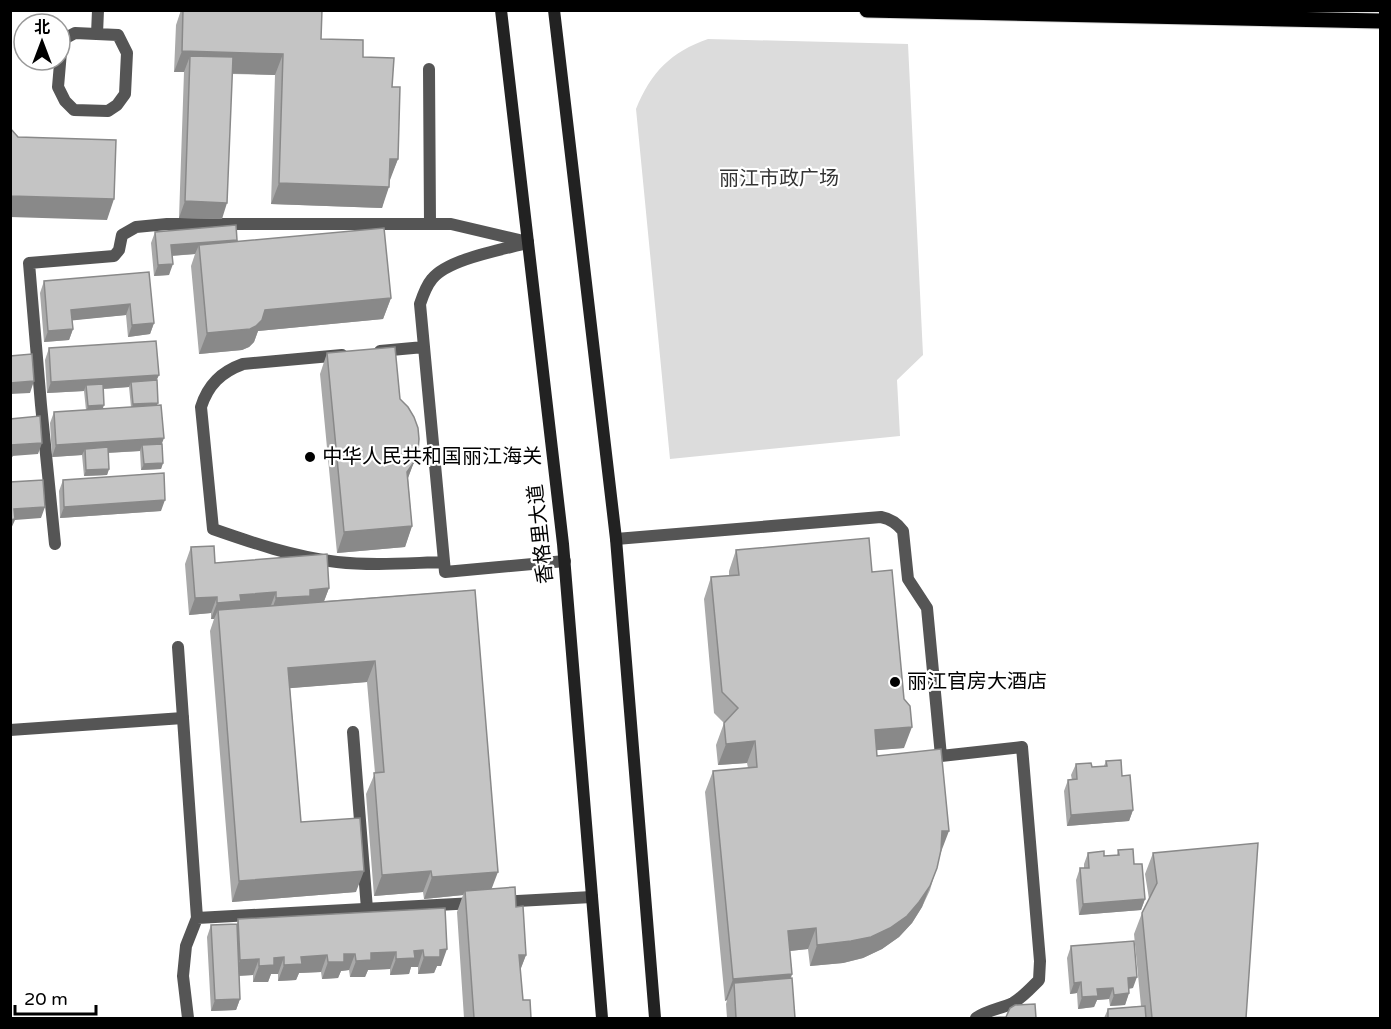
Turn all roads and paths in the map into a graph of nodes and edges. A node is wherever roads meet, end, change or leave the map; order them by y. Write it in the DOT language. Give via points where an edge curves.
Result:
graph roads {
  1 [pos="98,10"];
  2 [pos="501,10"];
  3 [pos="554,10"];
  4 [pos="867,10"];
  5 [pos="1380,21"];
  6 [pos="97,34"];
  7 [pos="429,69"];
  8 [pos="430,224"];
  9 [pos="528,243"];
  10 [pos="424,348"];
  11 [pos="616,539"];
  12 [pos="55,544"];
  13 [pos="565,561"];
  14 [pos="444,562"];
  15 [pos="178,647"];
  16 [pos="183,718"];
  17 [pos="10,730"];
  18 [pos="353,732"];
  19 [pos="592,897"];
  20 [pos="367,909"];
  21 [pos="197,918"];
  22 [pos="188,1018"];
  23 [pos="602,1018"];
  24 [pos="655,1018"];
  25 [pos="976,1018"];
  1 -- 6 [label="street"];
  2 -- 9 [label="main road, 香格里大道"];
  3 -- 11 [label="main road"];
  4 -- 5 [label="main road"];
  6 -- 6 [label="street" via="75,33 62,40 58,87 74,110 108,111 124,94 127,53 118,35"];
  7 -- 8 [label="street"];
  8 -- 9 [label="street" via="451,224"];
  8 -- 12 [label="street" via="136,227 123,235 114,256 29,263"];
  9 -- 10 [label="street" via="456,262 433,278 420,304"];
  9 -- 13 [label="main road, 香格里大道"];
  10 -- 14 [label="street"];
  10 -- 14 [label="street" via="243,364 219,376 201,407 213,529 307,558 378,564"];
  11 -- 24 [label="main road"];
  11 -- 25 [label="street" via="881,517 899,525 908,579 927,608 941,756 1022,747 1039,980 1013,1002"];
  13 -- 14 [label="street" via="445,572"];
  13 -- 19 [label="main road, 香格里大道"];
  15 -- 16 [label="street"];
  16 -- 17 [label="street"];
  16 -- 21 [label="street"];
  18 -- 20 [label="street"];
  19 -- 20 [label="street"];
  19 -- 23 [label="main road, 香格里大道"];
  20 -- 21 [label="street"];
  21 -- 22 [label="street" via="186,946 183,976"];
}
